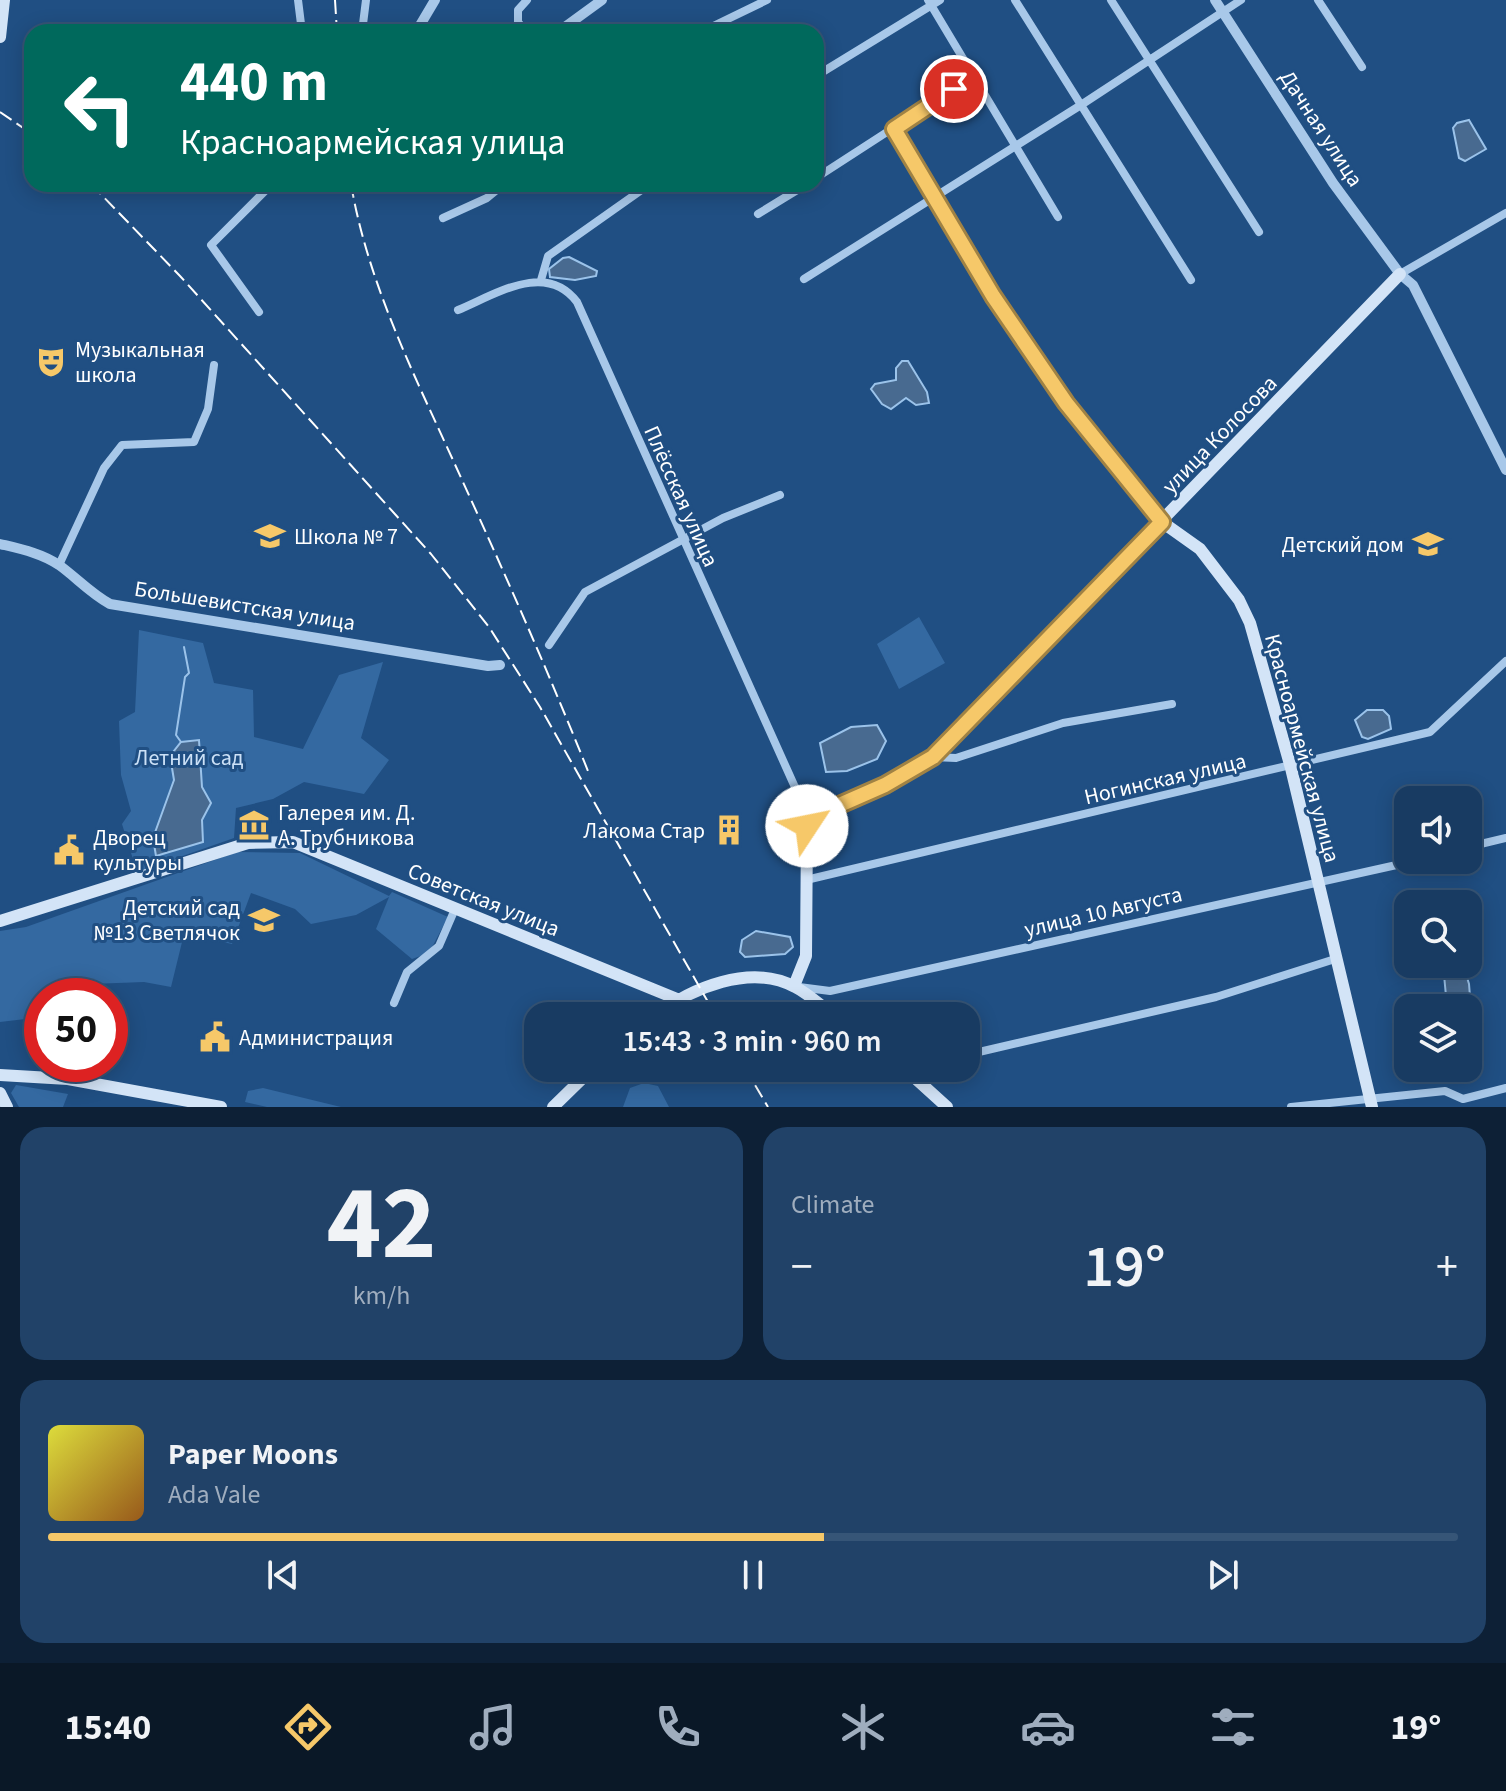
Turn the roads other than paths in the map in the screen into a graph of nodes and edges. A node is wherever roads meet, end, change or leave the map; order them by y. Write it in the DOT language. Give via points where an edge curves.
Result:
graph roads {
  1 [pos="4,0"];
  2 [pos="298,0"];
  3 [pos="366,0"];
  4 [pos="435,0"];
  5 [pos="527,0"];
  6 [pos="602,0"];
  7 [pos="767,0"];
  8 [pos="940,0"];
  9 [pos="1015,0"];
  10 [pos="1111,0"];
  11 [pos="1215,0"];
  12 [pos="1241,0"];
  13 [pos="1318,0"];
  14 [pos="930,3"];
  15 [pos="1223,11"];
  16 [pos="301,24"];
  17 [pos="363,24"];
  18 [pos="421,24"];
  19 [pos="520,24"];
  20 [pos="569,24"];
  21 [pos="718,24"];
  22 [pos="0,37"];
  23 [pos="1149,59"];
  24 [pos="1362,67"];
  25 [pos="824,71"];
  26 [pos="975,75"];
  27 [pos="1081,105"];
  28 [pos="894,129"];
  29 [pos="1015,145"];
  30 [pos="824,173"];
  31 [pos="264,192"];
  32 [pos="494,192"];
  33 [pos="639,192"];
  34 [pos="794,192"];
  35 [pos="935,198"];
  36 [pos="1506,213"];
  37 [pos="758,214"];
  38 [pos="1058,217"];
  39 [pos="443,218"];
  40 [pos="1259,232"];
  41 [pos="1400,274"];
  42 [pos="804,279"];
  43 [pos="541,280"];
  44 [pos="1191,280"];
  45 [pos="458,310"];
  46 [pos="259,312"];
  47 [pos="214,365"];
  48 [pos="1506,470"];
  49 [pos="780,495"];
  50 [pos="1162,522"];
  51 [pos="681,540"];
  52 [pos="0,544"];
  53 [pos="59,565"];
  54 [pos="549,645"];
  55 [pos="1506,661"];
  56 [pos="500,665"];
  57 [pos="1172,704"];
  58 [pos="933,757"];
  59 [pos="1291,768"];
  60 [pos="807,826"];
  61 [pos="1506,838"];
  62 [pos="1482,844"];
  63 [pos="1394,865"];
  64 [pos="806,880"];
  65 [pos="1318,882"];
  66 [pos="455,909"];
  67 [pos="0,921"];
  68 [pos="1335,959"];
  69 [pos="794,986"];
  70 [pos="677,999"];
  71 [pos="673,1002"];
  72 [pos="816,1002"];
  73 [pos="394,1003"];
  74 [pos="980,1052"];
  75 [pos="0,1075"];
  76 [pos="579,1082"];
  77 [pos="920,1082"];
  78 [pos="1506,1088"];
  79 [pos="0,1093"];
  80 [pos="1372,1104"];
  81 [pos="7,1107"];
  82 [pos="221,1107"];
  83 [pos="553,1107"];
  84 [pos="947,1107"];
  85 [pos="1291,1107"];
  1 -- 22 [label="main road"];
  2 -- 16 [label="street"];
  3 -- 17 [label="street"];
  4 -- 18 [label="street"];
  5 -- 19 [label="street" via="518,10"];
  6 -- 20 [label="street"];
  7 -- 21 [label="street"];
  8 -- 14 [label="street"];
  9 -- 27 [label="street"];
  10 -- 23 [label="street"];
  11 -- 15 [label="street, Дачная улица"];
  12 -- 15 [label="street"];
  13 -- 24 [label="street"];
  14 -- 25 [label="street"];
  14 -- 26 [label="street"];
  15 -- 23 [label="street"];
  15 -- 41 [label="street, Дачная улица" via="1333,183"];
  23 -- 27 [label="street"];
  23 -- 40 [label="street"];
  26 -- 28 [label="street"];
  26 -- 29 [label="street"];
  27 -- 29 [label="street"];
  27 -- 44 [label="street"];
  28 -- 30 [label="street"];
  28 -- 35 [label="street, Красноармейская улица"];
  29 -- 35 [label="street"];
  29 -- 38 [label="street"];
  31 -- 46 [label="street" via="211,245"];
  32 -- 39 [label="street"];
  33 -- 43 [label="street" via="548,256"];
  34 -- 37 [label="street"];
  35 -- 42 [label="street"];
  35 -- 50 [label="street, Красноармейская улица" via="993,296 1077,419"];
  36 -- 41 [label="street"];
  41 -- 48 [label="street, Дачная улица" via="1413,285"];
  41 -- 50 [label="main road, улица Колосова"];
  43 -- 45 [label="street"];
  43 -- 51 [label="street, Плёсская улица" via="567,289 577,302"];
  47 -- 53 [label="street" via="208,409 194,442 122,445 104,468"];
  49 -- 51 [label="street"];
  50 -- 58 [label="main road, улица Колосова"];
  50 -- 59 [label="main road, Красноармейская улица" via="1200,549 1239,600"];
  51 -- 54 [label="street" via="585,592"];
  51 -- 60 [label="street, Плёсская улица" via="803,805"];
  52 -- 53 [label="street, Большевистская улица" via="33,551"];
  53 -- 56 [label="street, Большевистская улица" via="110,604"];
  55 -- 59 [label="street, Ногинская улица" via="1430,732"];
  57 -- 58 [label="street" via="1063,723 956,758"];
  58 -- 60 [label="main road, улица Колосова" via="819,814"];
  59 -- 64 [label="street, Ногинская улица"];
  59 -- 65 [label="main road, Красноармейская улица"];
  60 -- 64 [label="main road"];
  61 -- 62 [label="street"];
  63 -- 65 [label="street, улица 10 Августа"];
  64 -- 69 [label="main road" via="806,956"];
  65 -- 68 [label="main road, Красноармейская улица"];
  65 -- 69 [label="street, улица 10 Августа" via="830,991"];
  66 -- 67 [label="main road, Советская улица" via="293,842 248,843"];
  66 -- 70 [label="main road, Советская улица"];
  66 -- 73 [label="street" via="439,946 407,972"];
  68 -- 74 [label="street" via="1216,997"];
  68 -- 80 [label="main road, Красноармейская улица"];
  69 -- 70 [label="main road" via="758,979 721,980"];
  69 -- 72 [label="main road"];
  70 -- 71 [label="main road"];
  75 -- 82 [label="main road" via="68,1079"];
  76 -- 83 [label="main road"];
  77 -- 84 [label="main road"];
  78 -- 80 [label="street" via="1463,1099 1445,1091"];
  79 -- 81 [label="main road"];
  80 -- 85 [label="street"];
}
